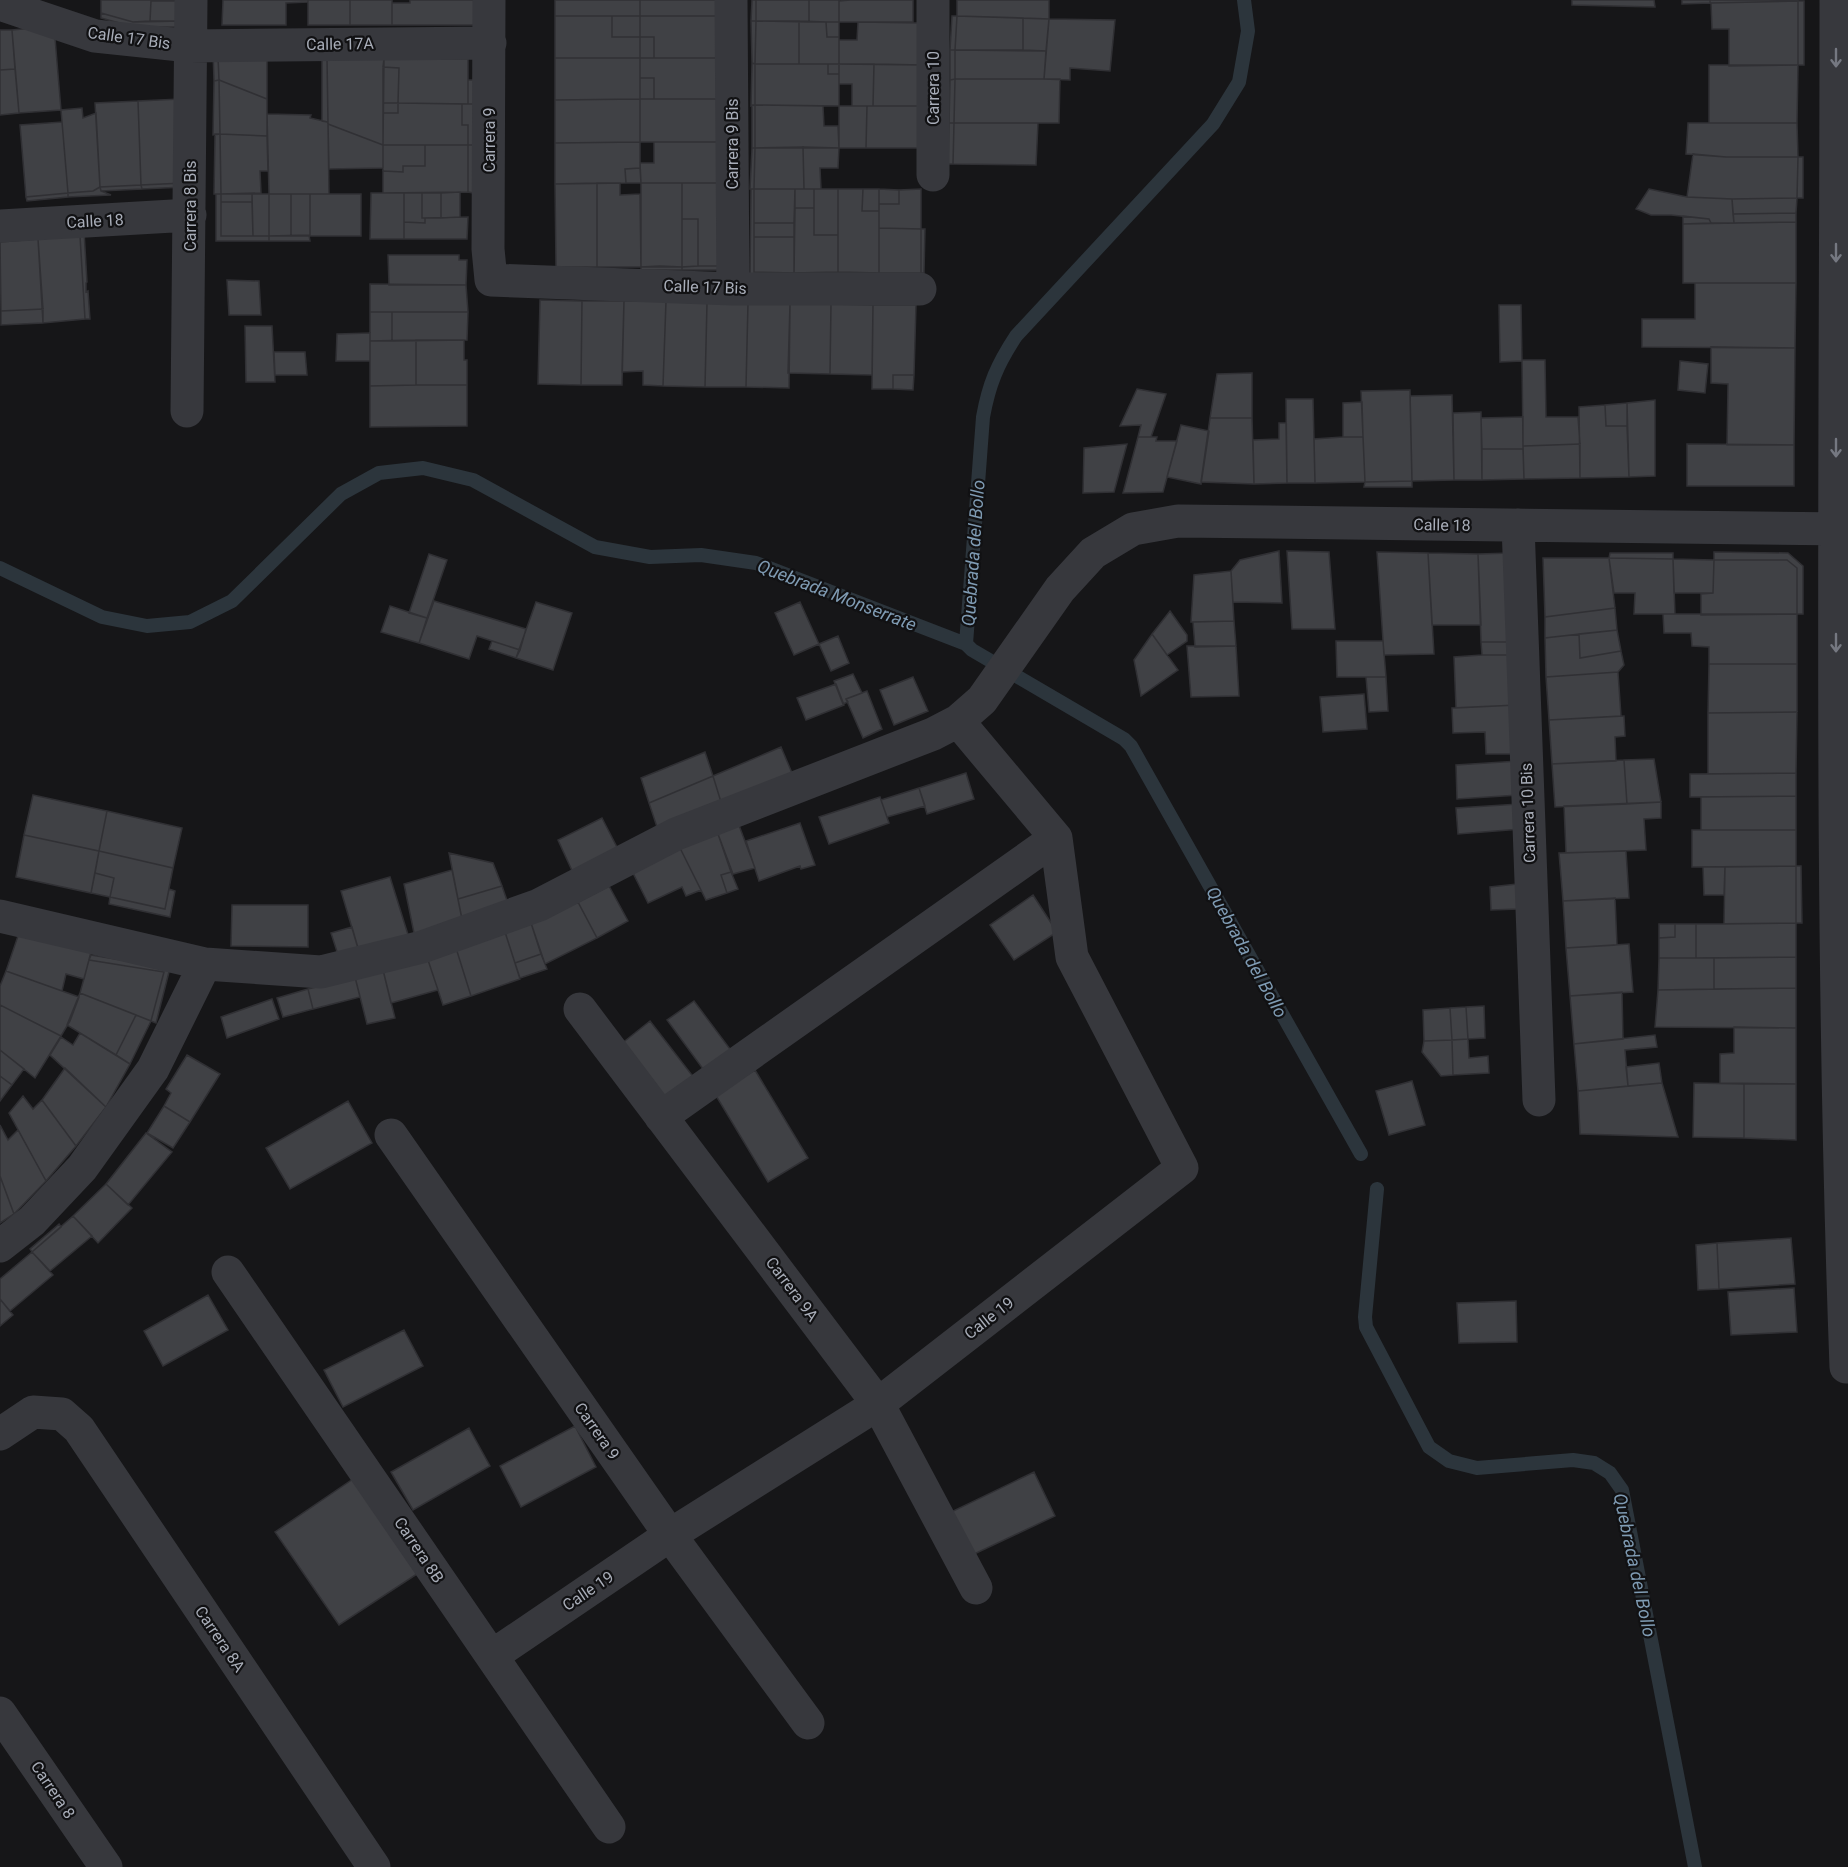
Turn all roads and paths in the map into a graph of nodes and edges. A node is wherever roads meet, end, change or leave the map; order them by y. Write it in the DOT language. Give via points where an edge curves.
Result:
graph roads {
  1 [pos="191,0"];
  2 [pos="489,0"];
  3 [pos="731,0"];
  4 [pos="933,0"];
  5 [pos="1836,0"];
  6 [pos="0,4"];
  7 [pos="489,43"];
  8 [pos="190,46"];
  9 [pos="933,175"];
  10 [pos="190,215"];
  11 [pos="0,226"];
  12 [pos="490,280"];
  13 [pos="734,289"];
  14 [pos="920,289"];
  15 [pos="187,411"];
  16 [pos="1842,416"];
  17 [pos="1518,525"];
  18 [pos="1842,529"];
  19 [pos="970,710"];
  20 [pos="1842,714"];
  21 [pos="1056,838"];
  22 [pos="0,916"];
  23 [pos="205,964"];
  24 [pos="580,1009"];
  25 [pos="1539,1100"];
  26 [pos="661,1117"];
  27 [pos="391,1135"];
  28 [pos="1844,1192"];
  29 [pos="0,1246"];
  30 [pos="228,1272"];
  31 [pos="1845,1367"];
  32 [pos="878,1404"];
  33 [pos="0,1434"];
  34 [pos="670,1535"];
  35 [pos="976,1588"];
  36 [pos="492,1656"];
  37 [pos="0,1713"];
  38 [pos="808,1723"];
  39 [pos="609,1827"];
  40 [pos="106,1867"];
  41 [pos="374,1867"];
  1 -- 8 [label="street, Carrera 8 Bis"];
  2 -- 7 [label="street, Carrera 9"];
  3 -- 13 [label="street, Carrera 9 Bis"];
  4 -- 9 [label="street, Carrera 10"];
  5 -- 16 [label="street, one-way"];
  6 -- 8 [label="street, Calle 17 Bis" via="95,36"];
  7 -- 8 [label="street, Calle 17A"];
  7 -- 12 [label="street, Carrera 9"];
  8 -- 10 [label="street, Carrera 8 Bis"];
  10 -- 11 [label="street, Calle 18"];
  10 -- 15 [label="street, Carrera 8 Bis"];
  12 -- 13 [label="street, Calle 17 Bis"];
  13 -- 14 [label="street, Calle 17 Bis"];
  16 -- 18 [label="street, one-way"];
  17 -- 18 [label="street, Calle 18"];
  17 -- 19 [label="street, Calle 18" via="1178,521 1133,529 1093,553 1060,589"];
  17 -- 25 [label="street, Carrera 10 Bis"];
  18 -- 20 [label="street, one-way"];
  19 -- 21 [label="street"];
  19 -- 23 [label="street" via="933,734 676,834 538,905 422,947 321,972"];
  20 -- 28 [label="street"];
  21 -- 26 [label="street"];
  21 -- 32 [label="street, Calle 19" via="1072,957 1182,1168"];
  22 -- 23 [label="street"];
  23 -- 29 [label="street" via="153,1069 82,1168 32,1221"];
  24 -- 26 [label="street, Carrera 9A"];
  26 -- 32 [label="street, Carrera 9A"];
  27 -- 34 [label="street, Carrera 9"];
  28 -- 31 [label="street"];
  30 -- 36 [label="street, Carrera 8B"];
  32 -- 34 [label="street, Calle 19"];
  32 -- 35 [label="street, Carrera 9A"];
  33 -- 41 [label="street, Carrera 8A" via="33,1412 62,1414 79,1429"];
  34 -- 36 [label="street, Calle 19"];
  34 -- 38 [label="street, Carrera 9"];
  36 -- 39 [label="street, Carrera 8B"];
  37 -- 40 [label="street, Carrera 8"];
}
